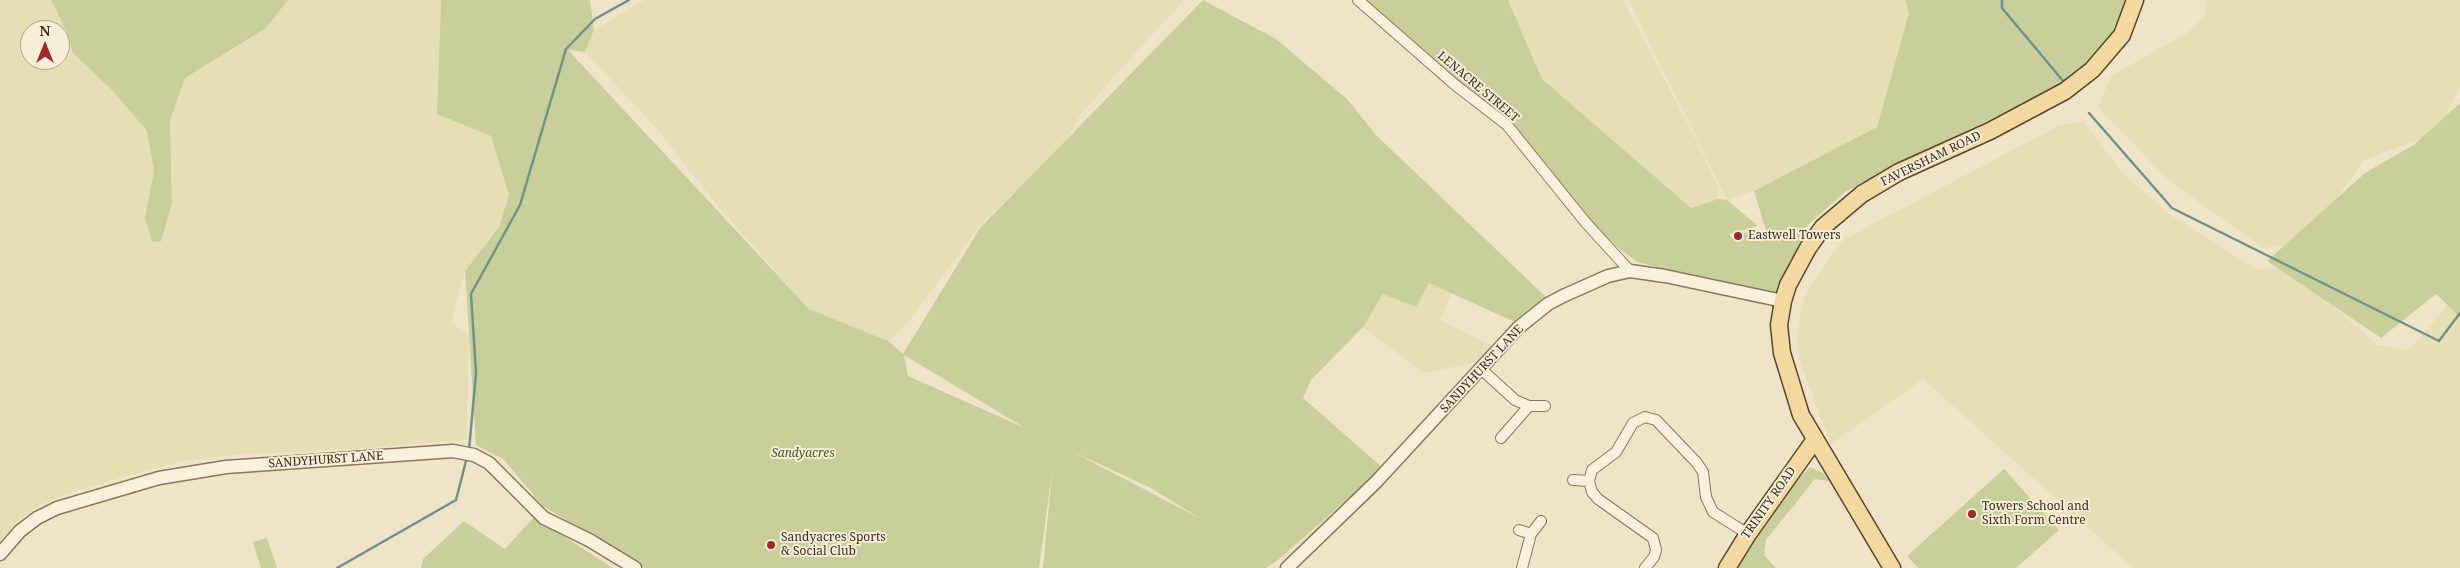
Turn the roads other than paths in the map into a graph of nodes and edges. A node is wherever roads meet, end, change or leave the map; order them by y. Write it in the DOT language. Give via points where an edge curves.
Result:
graph roads {
  1 [pos="1358,0"];
  2 [pos="2135,0"];
  3 [pos="1630,271"];
  4 [pos="1783,301"];
  5 [pos="1481,369"];
  6 [pos="1529,406"];
  7 [pos="1545,406"];
  8 [pos="1501,438"];
  9 [pos="1814,441"];
  10 [pos="1573,480"];
  11 [pos="1589,481"];
  12 [pos="1541,521"];
  13 [pos="1519,530"];
  14 [pos="1531,534"];
  15 [pos="1748,534"];
  16 [pos="0,554"];
  17 [pos="635,568"];
  18 [pos="1288,568"];
  19 [pos="1522,568"];
  20 [pos="1645,568"];
  21 [pos="1728,568"];
  22 [pos="1892,568"];
  1 -- 3 [label="street, LENACRE STREET" via="1454,84 1507,125 1586,223"];
  2 -- 4 [label="main road, FAVERSHAM ROAD" via="2117,41 2092,70 2065,92 1990,131 1899,172 1844,209 1823,227 1808,248"];
  3 -- 4 [label="street, SANDYHURST LANE"];
  3 -- 5 [label="street, SANDYHURST LANE" via="1592,282 1548,304 1518,328"];
  4 -- 9 [label="main road, FAVERSHAM ROAD" via="1779,325 1782,353 1798,407"];
  5 -- 6 [label="street" via="1515,400"];
  5 -- 18 [label="street, SANDYHURST LANE" via="1381,477"];
  6 -- 7 [label="street"];
  6 -- 8 [label="street"];
  9 -- 15 [label="main road, TRINITY ROAD"];
  9 -- 22 [label="main road, FAVERSHAM ROAD"];
  10 -- 11 [label="street"];
  11 -- 15 [label="street" via="1592,470 1616,452 1633,423 1645,417 1651,418 1703,472 1708,506 1713,512"];
  11 -- 20 [label="street" via="1598,499 1653,538 1656,550"];
  12 -- 14 [label="street"];
  13 -- 14 [label="street"];
  14 -- 19 [label="street"];
  15 -- 21 [label="main road, TRINITY ROAD"];
  16 -- 17 [label="street, SANDYHURST LANE" via="20,531 57,508 159,478 226,467 442,452 469,454 496,469 544,518"];
}
